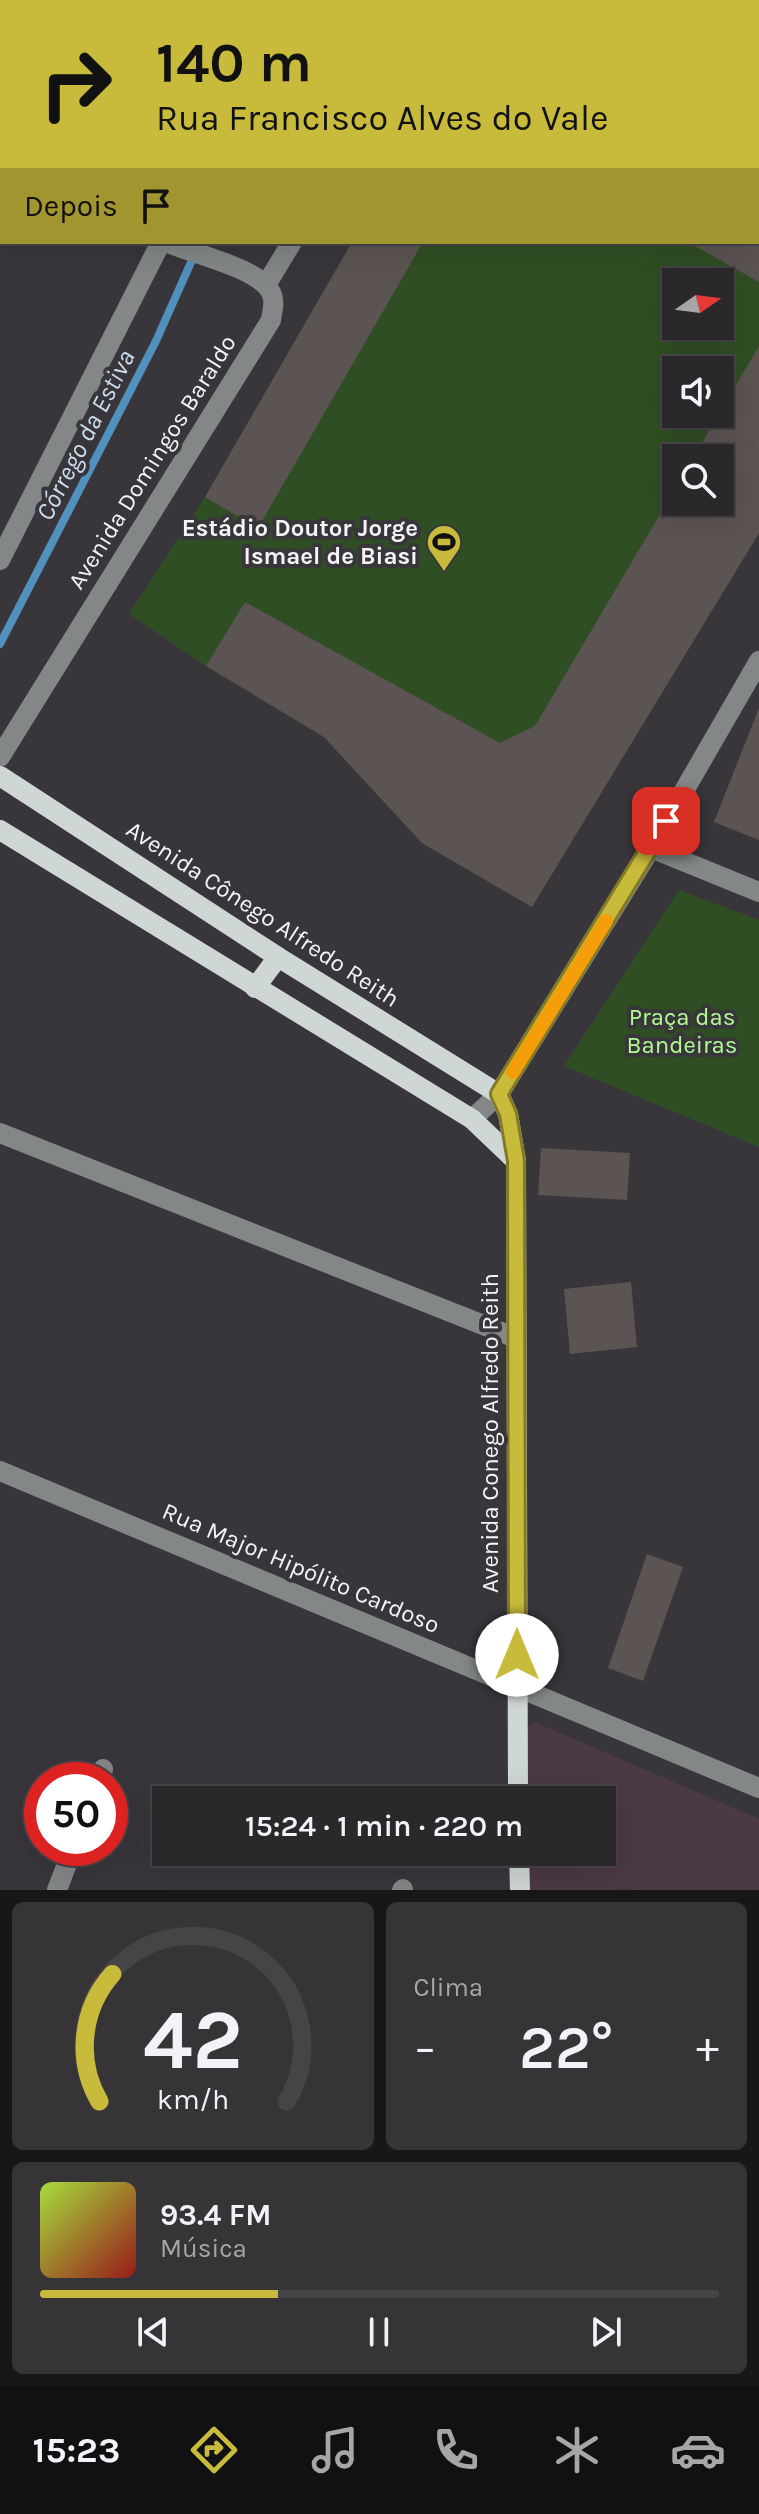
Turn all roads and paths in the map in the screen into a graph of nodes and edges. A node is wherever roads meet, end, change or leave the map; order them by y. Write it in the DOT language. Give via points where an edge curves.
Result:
graph roads {
  1 [pos="168,244"];
  2 [pos="291,244"];
  3 [pos="266,285"];
  4 [pos="0,560"];
  5 [pos="759,661"];
  6 [pos="0,757"];
  7 [pos="0,776"];
  8 [pos="0,830"];
  9 [pos="651,848"];
  10 [pos="759,892"];
  11 [pos="278,957"];
  12 [pos="255,988"];
  13 [pos="499,1094"];
  14 [pos="472,1119"];
  15 [pos="0,1133"];
  16 [pos="516,1161"];
  17 [pos="516,1338"];
  18 [pos="0,1471"];
  19 [pos="517,1686"];
  20 [pos="518,1786"];
  21 [pos="759,1788"];
  22 [pos="66,1866"];
  23 [pos="519,1866"];
  24 [pos="57,1890"];
  25 [pos="520,1890"];
  1 -- 3 [label="street" via="247,272"];
  1 -- 4 [label="street"];
  2 -- 3 [label="street"];
  3 -- 6 [label="street, Avenida Domingos Baraldo" via="274,297 271,320"];
  5 -- 9 [label="street"];
  7 -- 11 [label="main road, Avenida Cônego Alfredo Reith"];
  8 -- 12 [label="main road"];
  9 -- 10 [label="street"];
  9 -- 13 [label="street"];
  11 -- 12 [label="main road"];
  11 -- 13 [label="main road, Avenida Cônego Alfredo Reith"];
  12 -- 14 [label="main road"];
  13 -- 14 [label="street"];
  13 -- 16 [label="main road, Avenida Conego Alfredo Reith"];
  14 -- 16 [label="main road"];
  15 -- 17 [label="street"];
  16 -- 17 [label="main road, Avenida Conego Alfredo Reith"];
  17 -- 19 [label="main road, Avenida Conego Alfredo Reith"];
  18 -- 19 [label="street, Rua Major Hipólito Cardoso"];
  19 -- 20 [label="main road, Avenida Conego Alfredo Reith"];
  19 -- 21 [label="street, Rua Major Hipólito Cardoso"];
  22 -- 24 [label="street"];
  23 -- 25 [label="main road"];
}
